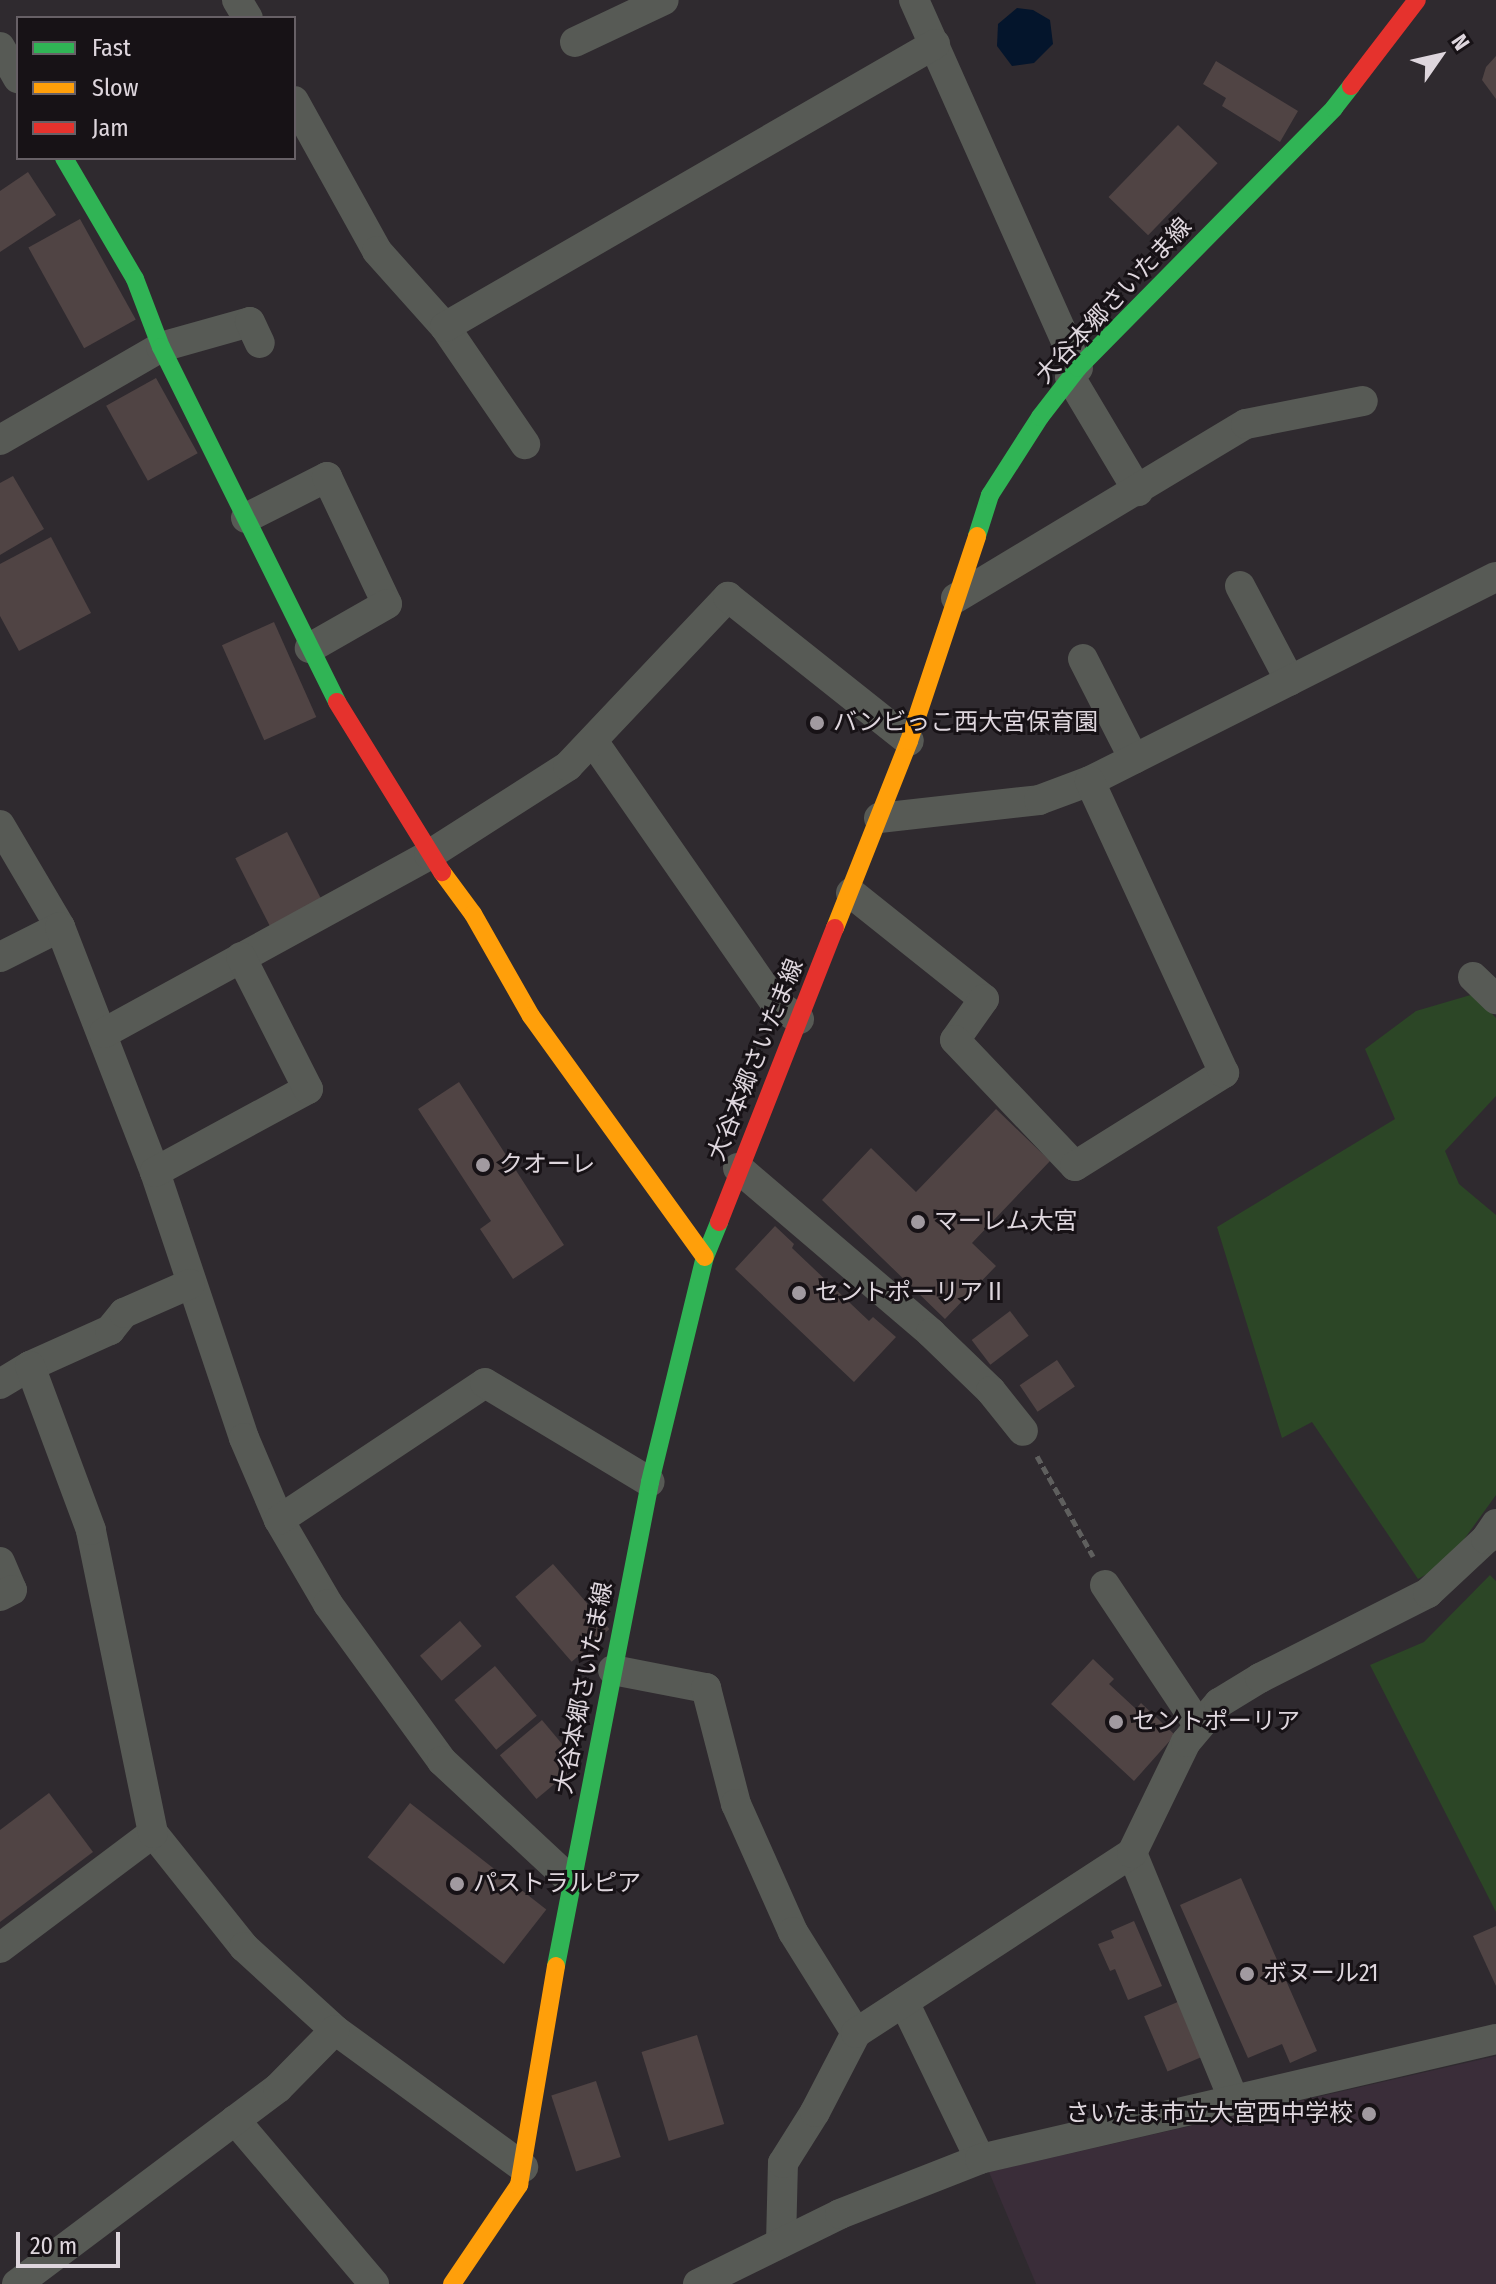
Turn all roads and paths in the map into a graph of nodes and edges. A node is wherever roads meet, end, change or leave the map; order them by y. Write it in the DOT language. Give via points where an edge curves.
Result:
graph roads {
  1 [pos="664,0"];
  2 [pos="914,0"];
  3 [pos="1417,0"];
  4 [pos="575,42"];
  5 [pos="935,44"];
  6 [pos="0,47"];
  7 [pos="16,75"];
  8 [pos="296,105"];
  9 [pos="65,160"];
  10 [pos="445,327"];
  11 [pos="260,343"];
  12 [pos="161,347"];
  13 [pos="1074,372"];
  14 [pos="1363,401"];
  15 [pos="0,440"];
  16 [pos="525,444"];
  17 [pos="1138,491"];
  18 [pos="246,518"];
  19 [pos="1496,577"];
  20 [pos="1240,586"];
  21 [pos="956,598"];
  22 [pos="310,648"];
  23 [pos="1083,659"];
  24 [pos="1290,681"];
  25 [pos="593,741"];
  26 [pos="909,741"];
  27 [pos="1134,759"];
  28 [pos="1090,781"];
  29 [pos="879,818"];
  30 [pos="0,825"];
  31 [pos="429,855"];
  32 [pos="851,893"];
  33 [pos="60,927"];
  34 [pos="0,957"];
  35 [pos="241,957"];
  36 [pos="1473,977"];
  37 [pos="1496,999"];
  38 [pos="799,1019"];
  39 [pos="104,1033"];
  40 [pos="738,1168"];
  41 [pos="155,1172"];
  42 [pos="705,1257"];
  43 [pos="190,1284"];
  44 [pos="30,1366"];
  45 [pos="0,1384"];
  46 [pos="1023,1431"];
  47 [pos="650,1482"];
  48 [pos="279,1520"];
  49 [pos="1496,1524"];
  50 [pos="0,1562"];
  51 [pos="1105,1585"];
  52 [pos="0,1596"];
  53 [pos="613,1670"];
  54 [pos="1199,1726"];
  55 [pos="153,1833"];
  56 [pos="1132,1853"];
  57 [pos="570,1880"];
  58 [pos="0,1948"];
  59 [pos="904,2002"];
  60 [pos="335,2030"];
  61 [pos="856,2033"];
  62 [pos="1496,2039"];
  63 [pos="1233,2098"];
  64 [pos="235,2120"];
  65 [pos="980,2159"];
  66 [pos="523,2167"];
  67 [pos="781,2243"];
  68 [pos="17,2284"];
  69 [pos="374,2284"];
  70 [pos="452,2284"];
  71 [pos="698,2284"];
  1 -- 4 [label="street"];
  2 -- 5 [label="street"];
  3 -- 13 [label="main road, 大谷本郷さいたま線" via="1334,108"];
  5 -- 10 [label="street"];
  5 -- 13 [label="street"];
  6 -- 7 [label="street"];
  8 -- 10 [label="street" via="377,251"];
  9 -- 12 [label="main road" via="135,279"];
  10 -- 16 [label="street"];
  11 -- 12 [label="street" via="250,322"];
  12 -- 15 [label="street"];
  12 -- 18 [label="main road"];
  13 -- 17 [label="street"];
  13 -- 21 [label="main road, 大谷本郷さいたま線" via="990,495"];
  14 -- 17 [label="street" via="1246,424"];
  17 -- 21 [label="street"];
  18 -- 22 [label="main road"];
  18 -- 22 [label="street" via="327,477 387,604"];
  19 -- 24 [label="street"];
  20 -- 24 [label="street"];
  21 -- 26 [label="main road, 大谷本郷さいたま線"];
  22 -- 31 [label="main road"];
  23 -- 27 [label="street"];
  24 -- 27 [label="street"];
  25 -- 26 [label="street" via="728,597"];
  25 -- 31 [label="street" via="568,766"];
  25 -- 38 [label="street" via="775,1003"];
  26 -- 29 [label="main road, 大谷本郷さいたま線"];
  27 -- 28 [label="street"];
  28 -- 29 [label="street" via="1039,800"];
  28 -- 32 [label="street" via="1224,1073 1075,1166 955,1040 984,999"];
  29 -- 32 [label="main road, 大谷本郷さいたま線"];
  30 -- 33 [label="street"];
  31 -- 35 [label="street"];
  31 -- 42 [label="main road" via="473,914 531,1016"];
  32 -- 38 [label="main road, 大谷本郷さいたま線"];
  33 -- 34 [label="street"];
  33 -- 39 [label="street"];
  35 -- 39 [label="street"];
  35 -- 41 [label="street" via="308,1089"];
  36 -- 37 [label="street"];
  38 -- 40 [label="main road, 大谷本郷さいたま線"];
  39 -- 41 [label="street"];
  40 -- 42 [label="main road, 大谷本郷さいたま線"];
  40 -- 46 [label="street" via="931,1333 991,1391"];
  41 -- 43 [label="street"];
  42 -- 47 [label="main road, 大谷本郷さいたま線"];
  43 -- 44 [label="street" via="124,1313 110,1330"];
  43 -- 48 [label="street"];
  44 -- 45 [label="street"];
  44 -- 55 [label="street" via="91,1530"];
  46 -- 51 [label="path"];
  47 -- 48 [label="street" via="485,1383"];
  47 -- 53 [label="main road, 大谷本郷さいたま線"];
  48 -- 57 [label="street" via="328,1604 442,1761"];
  49 -- 54 [label="street" via="1428,1593 1260,1678 1219,1703"];
  50 -- 52 [label="street" via="12,1590"];
  51 -- 54 [label="street"];
  53 -- 57 [label="main road, 大谷本郷さいたま線"];
  53 -- 61 [label="street" via="706,1688 736,1804 793,1932"];
  54 -- 56 [label="street" via="1186,1742"];
  55 -- 58 [label="street"];
  55 -- 60 [label="street" via="244,1947"];
  56 -- 59 [label="street"];
  56 -- 63 [label="street"];
  57 -- 66 [label="main road, 大谷本郷さいたま線"];
  59 -- 61 [label="street"];
  59 -- 65 [label="street"];
  60 -- 64 [label="street" via="278,2088"];
  60 -- 66 [label="street"];
  61 -- 67 [label="street" via="783,2163"];
  62 -- 63 [label="street"];
  63 -- 65 [label="street"];
  64 -- 68 [label="street"];
  64 -- 69 [label="street"];
  65 -- 67 [label="street"];
  66 -- 70 [label="main road, 大谷本郷さいたま線" via="519,2185"];
  67 -- 71 [label="street"];
}
